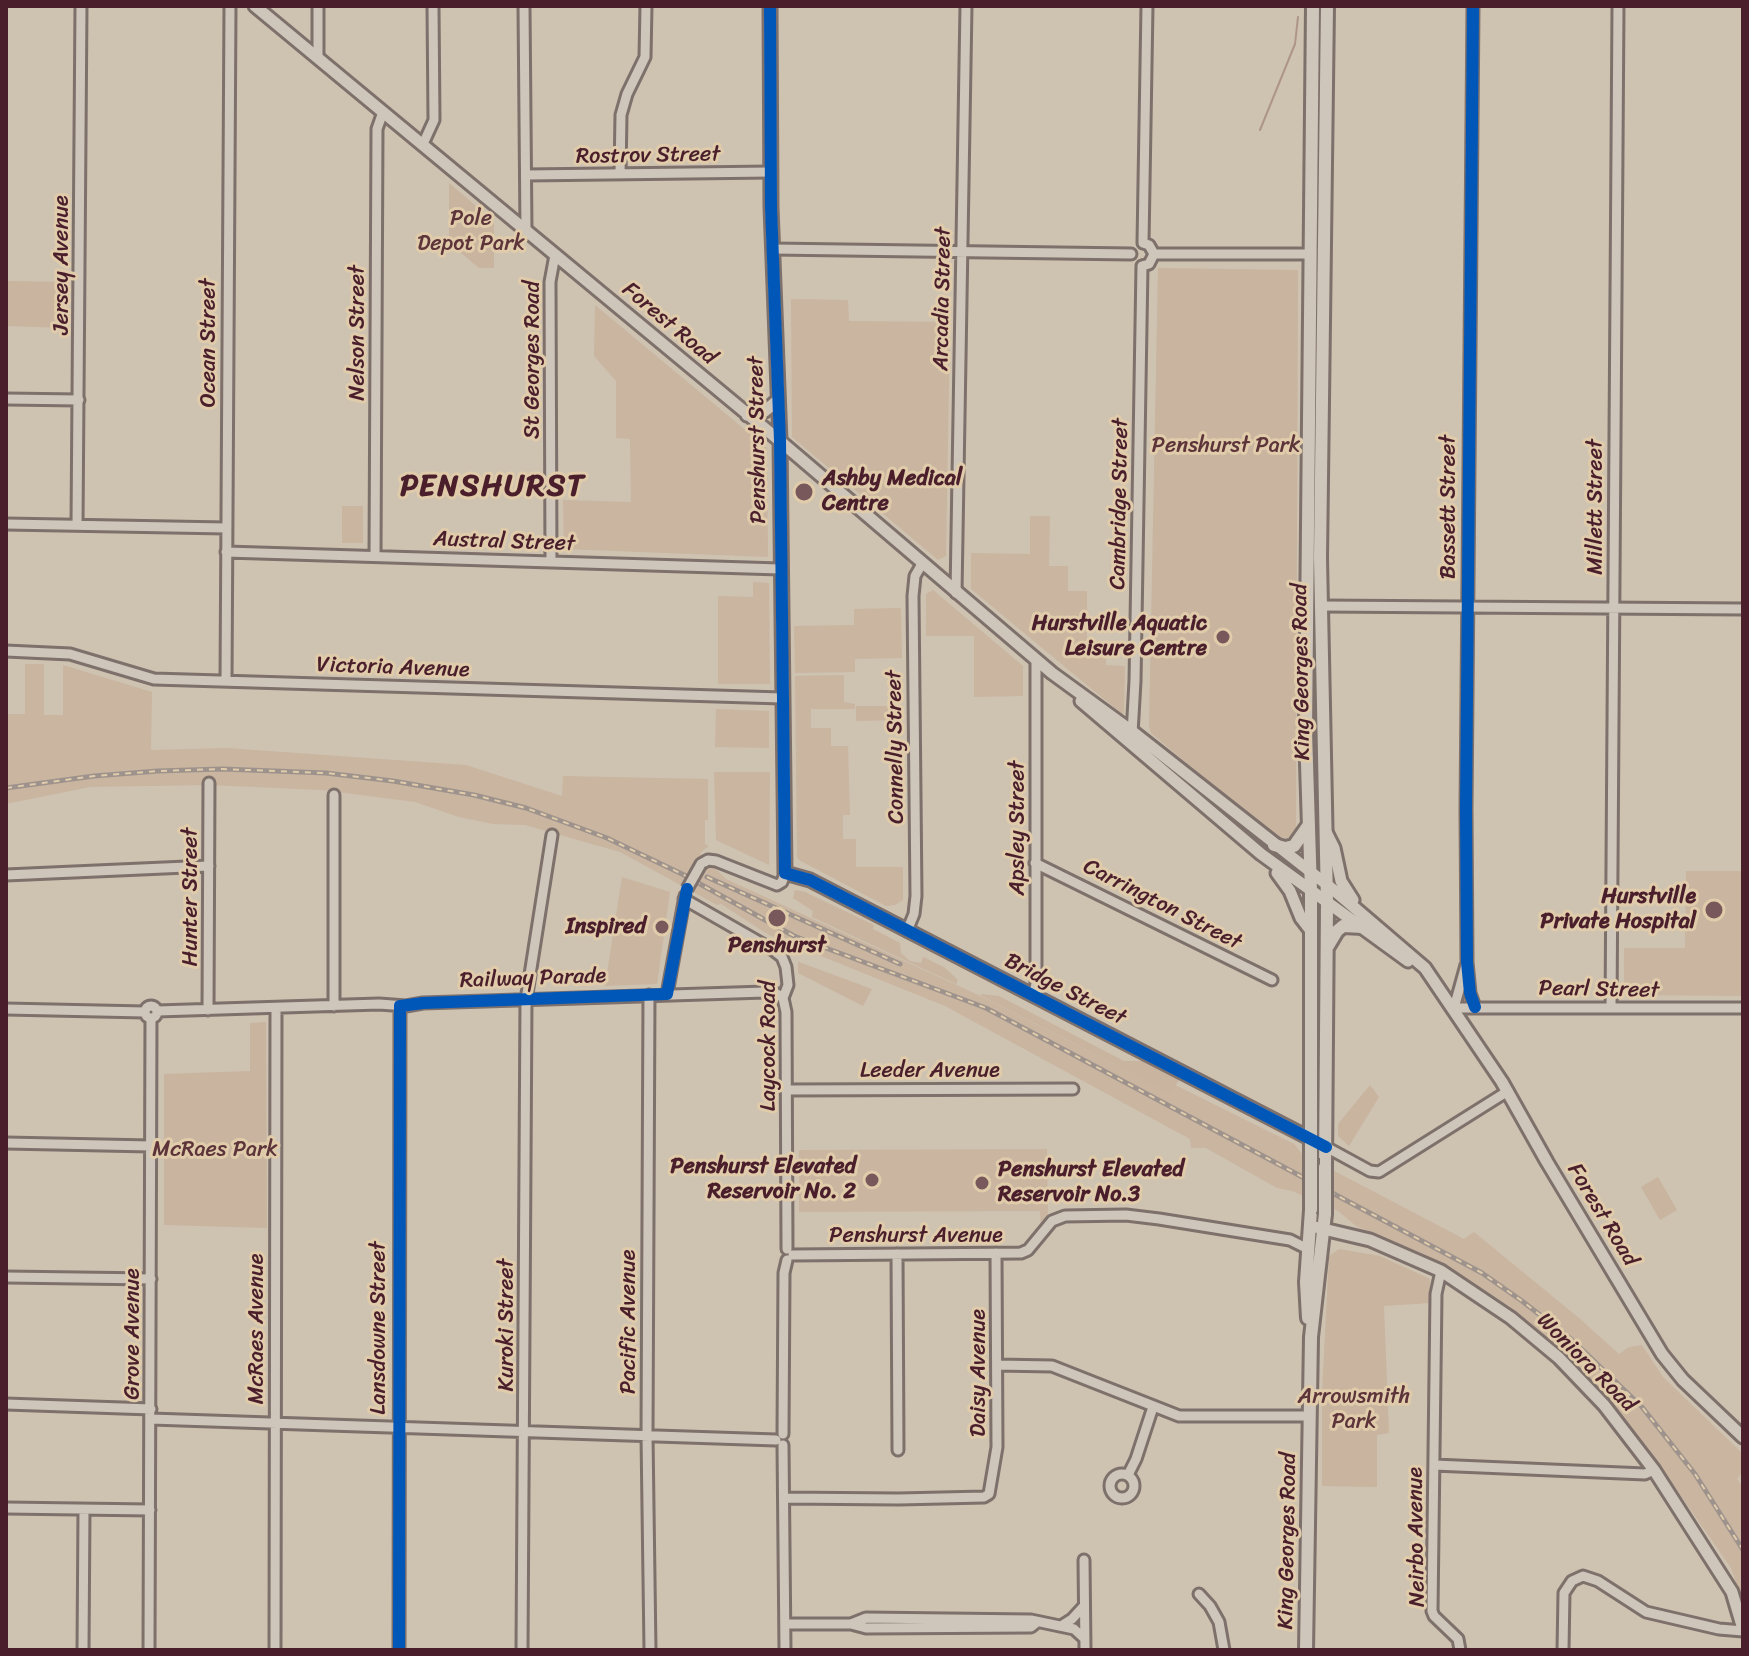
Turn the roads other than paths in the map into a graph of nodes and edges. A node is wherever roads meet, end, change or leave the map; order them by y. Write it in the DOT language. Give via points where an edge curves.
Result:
graph roads {
  1 [pos="81,6"];
  2 [pos="230,6"];
  3 [pos="255,6"];
  4 [pos="318,6"];
  5 [pos="433,6"];
  6 [pos="524,6"];
  7 [pos="646,6"];
  8 [pos="770,6"];
  9 [pos="966,6"];
  10 [pos="1147,6"];
  11 [pos="1313,6"];
  12 [pos="1327,6"];
  13 [pos="1473,6"];
  14 [pos="1618,6"];
  15 [pos="318,30"];
  16 [pos="299,42"];
  17 [pos="318,58"];
  18 [pos="383,112"];
  19 [pos="423,144"];
  20 [pos="771,172"];
  21 [pos="620,174"];
  22 [pos="526,175"];
  23 [pos="1326,214"];
  24 [pos="526,231"];
  25 [pos="1143,243"];
  26 [pos="773,249"];
  27 [pos="962,252"];
  28 [pos="1131,254"];
  29 [pos="1154,254"];
  30 [pos="1309,254"];
  31 [pos="555,255"];
  32 [pos="1142,266"];
  33 [pos="6,399"];
  34 [pos="79,400"];
  35 [pos="778,400"];
  36 [pos="747,415"];
  37 [pos="780,441"];
  38 [pos="6,524"];
  39 [pos="77,525"];
  40 [pos="226,528"];
  41 [pos="226,552"];
  42 [pos="375,556"];
  43 [pos="551,561"];
  44 [pos="922,564"];
  45 [pos="780,569"];
  46 [pos="956,593"];
  47 [pos="1321,606"];
  48 [pos="1468,608"];
  49 [pos="1743,609"];
  50 [pos="1613,610"];
  51 [pos="6,651"];
  52 [pos="1036,660"];
  53 [pos="226,681"];
  54 [pos="782,698"];
  55 [pos="1130,737"];
  56 [pos="209,783"];
  57 [pos="334,795"];
  58 [pos="1308,826"];
  59 [pos="1324,830"];
  60 [pos="552,835"];
  61 [pos="1274,845"];
  62 [pos="1261,854"];
  63 [pos="1035,863"];
  64 [pos="209,866"];
  65 [pos="1311,872"];
  66 [pos="785,873"];
  67 [pos="6,875"];
  68 [pos="1326,884"];
  69 [pos="1311,892"];
  70 [pos="686,894"];
  71 [pos="1327,903"];
  72 [pos="1363,914"];
  73 [pos="1363,927"];
  74 [pos="907,931"];
  75 [pos="1311,931"];
  76 [pos="1326,949"];
  77 [pos="1467,962"];
  78 [pos="1272,980"];
  79 [pos="667,994"];
  80 [pos="649,995"];
  81 [pos="1033,996"];
  82 [pos="783,998"];
  83 [pos="1447,998"];
  84 [pos="526,1000"];
  85 [pos="334,1006"];
  86 [pos="400,1006"];
  87 [pos="1475,1007"];
  88 [pos="276,1008"];
  89 [pos="1454,1008"];
  90 [pos="1611,1008"];
  91 [pos="1743,1008"];
  92 [pos="6,1009"];
  93 [pos="208,1010"];
  94 [pos="151,1014"];
  95 [pos="1073,1089"];
  96 [pos="787,1090"];
  97 [pos="1508,1091"];
  98 [pos="1311,1139"];
  99 [pos="6,1143"];
  100 [pos="151,1146"];
  101 [pos="1326,1147"];
  102 [pos="1310,1226"];
  103 [pos="1324,1229"];
  104 [pos="1308,1249"];
  105 [pos="996,1253"];
  106 [pos="897,1254"];
  107 [pos="789,1255"];
  108 [pos="1441,1271"];
  109 [pos="6,1277"];
  110 [pos="151,1279"];
  111 [pos="1311,1337"];
  112 [pos="997,1365"];
  113 [pos="6,1404"];
  114 [pos="1153,1407"];
  115 [pos="151,1414"];
  116 [pos="1310,1416"];
  117 [pos="274,1425"];
  118 [pos="399,1429"];
  119 [pos="524,1432"];
  120 [pos="647,1436"];
  121 [pos="1743,1437"];
  122 [pos="780,1440"];
  123 [pos="898,1450"];
  124 [pos="1434,1465"];
  125 [pos="1654,1470"];
  126 [pos="1128,1475"];
  127 [pos="784,1498"];
  128 [pos="6,1508"];
  129 [pos="84,1510"];
  130 [pos="150,1510"];
  131 [pos="1084,1560"];
  132 [pos="1199,1594"];
  133 [pos="1084,1606"];
  134 [pos="785,1624"];
  135 [pos="1061,1626"];
  136 [pos="1743,1630"];
  137 [pos="1085,1644"];
  138 [pos="83,1650"];
  139 [pos="149,1650"];
  140 [pos="275,1650"];
  141 [pos="399,1650"];
  142 [pos="522,1650"];
  143 [pos="650,1650"];
  144 [pos="785,1650"];
  145 [pos="1224,1650"];
  146 [pos="1306,1650"];
  147 [pos="1460,1650"];
  148 [pos="1563,1650"];
  1 -- 34 [label="street, Jersey Avenue"];
  2 -- 40 [label="street, Ocean Street"];
  3 -- 16 [label="main road, Forest Road"];
  4 -- 15 [label="street"];
  5 -- 19 [label="street" via="434,120"];
  6 -- 22 [label="street"];
  7 -- 21 [label="street" via="645,57 621,115"];
  8 -- 20 [label="main road, Penshurst Street"];
  9 -- 27 [label="street, Arcadia Street"];
  10 -- 25 [label="street"];
  11 -- 30 [label="highway, King Georges Road"];
  12 -- 23 [label="highway, King Georges Road"];
  13 -- 48 [label="street, Bassett Street"];
  14 -- 50 [label="street, Millett Street"];
  15 -- 16 [label="street" via="311,41"];
  15 -- 17 [label="street"];
  16 -- 17 [label="main road, Forest Road"];
  17 -- 18 [label="main road, Forest Road"];
  18 -- 19 [label="main road, Forest Road"];
  18 -- 42 [label="street, Nelson Street" via="377,129"];
  19 -- 24 [label="main road, Forest Road"];
  20 -- 21 [label="street, Rostrov Street"];
  20 -- 26 [label="main road, Penshurst Street"];
  21 -- 22 [label="street, Rostrov Street"];
  22 -- 24 [label="street"];
  23 -- 30 [label="highway" via="1319,223 1316,249"];
  23 -- 47 [label="highway, King Georges Road"];
  24 -- 31 [label="main road, Forest Road"];
  25 -- 28 [label="street"];
  25 -- 29 [label="street"];
  26 -- 27 [label="street"];
  26 -- 35 [label="main road, Penshurst Street"];
  27 -- 28 [label="street"];
  27 -- 46 [label="street, Arcadia Street"];
  28 -- 32 [label="street"];
  29 -- 30 [label="street"];
  29 -- 32 [label="street"];
  30 -- 58 [label="highway, King Georges Road"];
  31 -- 36 [label="main road, Forest Road"];
  31 -- 43 [label="street, St Georges Road" via="550,282"];
  32 -- 55 [label="street, Cambridge Street"];
  33 -- 34 [label="street"];
  34 -- 39 [label="street, Jersey Avenue"];
  35 -- 36 [label="main road" via="765,411"];
  35 -- 37 [label="main road, Penshurst Street"];
  36 -- 37 [label="main road, Forest Road"];
  37 -- 44 [label="main road, Forest Road"];
  37 -- 45 [label="main road, Penshurst Street"];
  38 -- 39 [label="street"];
  39 -- 40 [label="street"];
  40 -- 41 [label="street, Ocean Street"];
  41 -- 42 [label="street, Austral Street"];
  41 -- 53 [label="street, Ocean Street"];
  42 -- 43 [label="street, Austral Street"];
  43 -- 45 [label="street, Austral Street"];
  44 -- 46 [label="main road, Forest Road"];
  44 -- 74 [label="street, Connelly Street" via="913,596 916,896"];
  45 -- 54 [label="main road, Penshurst Street"];
  46 -- 52 [label="main road, Forest Road"];
  47 -- 48 [label="street"];
  47 -- 59 [label="highway, King Georges Road"];
  48 -- 50 [label="street"];
  48 -- 77 [label="street, Bassett Street"];
  49 -- 50 [label="street"];
  50 -- 90 [label="street, Millett Street"];
  51 -- 53 [label="street, Victoria Avenue" via="70,654 154,679"];
  52 -- 55 [label="main road, Forest Road"];
  52 -- 63 [label="street, Apsley Street"];
  53 -- 54 [label="street, Victoria Avenue"];
  54 -- 66 [label="main road, Penshurst Street"];
  55 -- 61 [label="main road, Forest Road"];
  55 -- 62 [label="main road, Forest Road"];
  56 -- 64 [label="street, Hunter Street"];
  57 -- 85 [label="street"];
  58 -- 61 [label="highway" via="1294,846"];
  58 -- 65 [label="highway, King Georges Road"];
  59 -- 68 [label="highway, King Georges Road"];
  59 -- 72 [label="main road" via="1341,881"];
  60 -- 84 [label="street, Kuroki Street"];
  61 -- 65 [label="main road, Forest Road"];
  62 -- 69 [label="main road, Forest Road"];
  62 -- 75 [label="main road" via="1284,880"];
  63 -- 78 [label="street, Carrington Street"];
  63 -- 81 [label="street, Apsley Street"];
  64 -- 67 [label="street"];
  64 -- 93 [label="street, Hunter Street"];
  65 -- 68 [label="main road, Forest Road"];
  65 -- 69 [label="highway, King Georges Road"];
  66 -- 70 [label="street, Bridge Street, bridge" via="774,885 708,860"];
  66 -- 74 [label="main road, Bridge Street" via="810,880"];
  68 -- 71 [label="highway, King Georges Road"];
  68 -- 72 [label="main road, Forest Road"];
  69 -- 71 [label="main road, Forest Road"];
  69 -- 75 [label="highway, King Georges Road"];
  70 -- 79 [label="street"];
  70 -- 82 [label="street, Laycock Road" via="782,957 788,980"];
  71 -- 73 [label="main road, Forest Road"];
  71 -- 76 [label="highway, King Georges Road"];
  72 -- 83 [label="main road, Forest Road" via="1425,968"];
  73 -- 76 [label="highway" via="1343,926"];
  73 -- 83 [label="main road, Forest Road"];
  74 -- 81 [label="main road, Bridge Street"];
  75 -- 98 [label="highway, King Georges Road"];
  76 -- 101 [label="highway, King Georges Road"];
  77 -- 87 [label="street, Bassett Street"];
  77 -- 89 [label="street, Bassett Street"];
  79 -- 80 [label="street, Railway Parade"];
  79 -- 82 [label="street, Railway Parade" via="765,992"];
  80 -- 84 [label="street, Railway Parade"];
  80 -- 120 [label="street, Pacific Avenue"];
  81 -- 98 [label="main road, Bridge Street"];
  82 -- 96 [label="street, Laycock Road"];
  83 -- 89 [label="main road, Forest Road"];
  84 -- 86 [label="street, Railway Parade"];
  84 -- 119 [label="street, Kuroki Street"];
  85 -- 86 [label="street, Railway Parade"];
  85 -- 88 [label="street, Railway Parade"];
  86 -- 118 [label="street, Lansdowne Street"];
  87 -- 89 [label="street, Pearl Street"];
  87 -- 90 [label="street, Pearl Street"];
  88 -- 93 [label="street, Railway Parade"];
  88 -- 117 [label="street, McRaes Avenue"];
  89 -- 97 [label="main road, Forest Road"];
  90 -- 91 [label="street, Pearl Street"];
  92 -- 94 [label="street, Railway Parade"];
  93 -- 94 [label="street, Railway Parade"];
  94 -- 100 [label="street, Grove Avenue"];
  95 -- 96 [label="street, Leeder Avenue"];
  96 -- 107 [label="street, Laycock Road"];
  97 -- 101 [label="street, Bridge Street" via="1379,1172"];
  97 -- 121 [label="main road, Forest Road" via="1668,1363"];
  98 -- 101 [label="highway, Bridge Street"];
  98 -- 102 [label="highway, King Georges Road, bridge"];
  99 -- 100 [label="street"];
  100 -- 110 [label="street, Grove Avenue"];
  101 -- 103 [label="highway, King Georges Road, bridge"];
  102 -- 103 [label="main road, Woniora Road"];
  102 -- 104 [label="highway, King Georges Road"];
  103 -- 108 [label="main road, Woniora Road" via="1370,1240"];
  103 -- 111 [label="highway, King Georges Road"];
  104 -- 105 [label="street, Penshurst Avenue" via="1284,1239 1142,1217 1065,1216 1052,1221 1025,1252"];
  104 -- 111 [label="highway, King Georges Road"];
  105 -- 106 [label="street, Penshurst Avenue"];
  105 -- 112 [label="street, Daisy Avenue"];
  106 -- 107 [label="street, Penshurst Avenue"];
  106 -- 123 [label="street"];
  107 -- 122 [label="street, Laycock Road" via="784,1273"];
  108 -- 124 [label="street, Neirbo Avenue" via="1436,1286"];
  108 -- 125 [label="main road, Woniora Road" via="1559,1358"];
  109 -- 110 [label="street"];
  110 -- 115 [label="street, Grove Avenue"];
  111 -- 116 [label="highway, King Georges Road"];
  112 -- 114 [label="street" via="1052,1366"];
  112 -- 127 [label="street, Daisy Avenue" via="991,1493"];
  113 -- 115 [label="street"];
  114 -- 116 [label="street" via="1179,1416"];
  114 -- 126 [label="street"];
  115 -- 117 [label="street"];
  115 -- 130 [label="street, Grove Avenue"];
  116 -- 146 [label="highway, King Georges Road"];
  117 -- 118 [label="street"];
  117 -- 140 [label="street, McRaes Avenue"];
  118 -- 119 [label="street"];
  118 -- 141 [label="street, Lansdowne Street"];
  119 -- 120 [label="street"];
  119 -- 142 [label="street, Kuroki Street"];
  120 -- 122 [label="street"];
  120 -- 143 [label="street, Pacific Avenue"];
  122 -- 127 [label="street, Laycock Road"];
  124 -- 125 [label="street" via="1645,1474"];
  124 -- 147 [label="street, Neirbo Avenue" via="1432,1611 1458,1639"];
  125 -- 136 [label="main road, Woniora Road" via="1732,1592"];
  127 -- 134 [label="street, Laycock Road"];
  128 -- 129 [label="street"];
  129 -- 130 [label="street"];
  129 -- 138 [label="street"];
  130 -- 139 [label="street, Grove Avenue"];
  131 -- 133 [label="street"];
  132 -- 145 [label="street" via="1219,1622"];
  133 -- 135 [label="street"];
  133 -- 137 [label="street"];
  134 -- 135 [label="street" via="851,1624 866,1618 1031,1620"];
  134 -- 144 [label="street, Laycock Road"];
  135 -- 137 [label="street" via="1074,1629"];
  136 -- 148 [label="street" via="1646,1612 1583,1576 1564,1593"];
}
